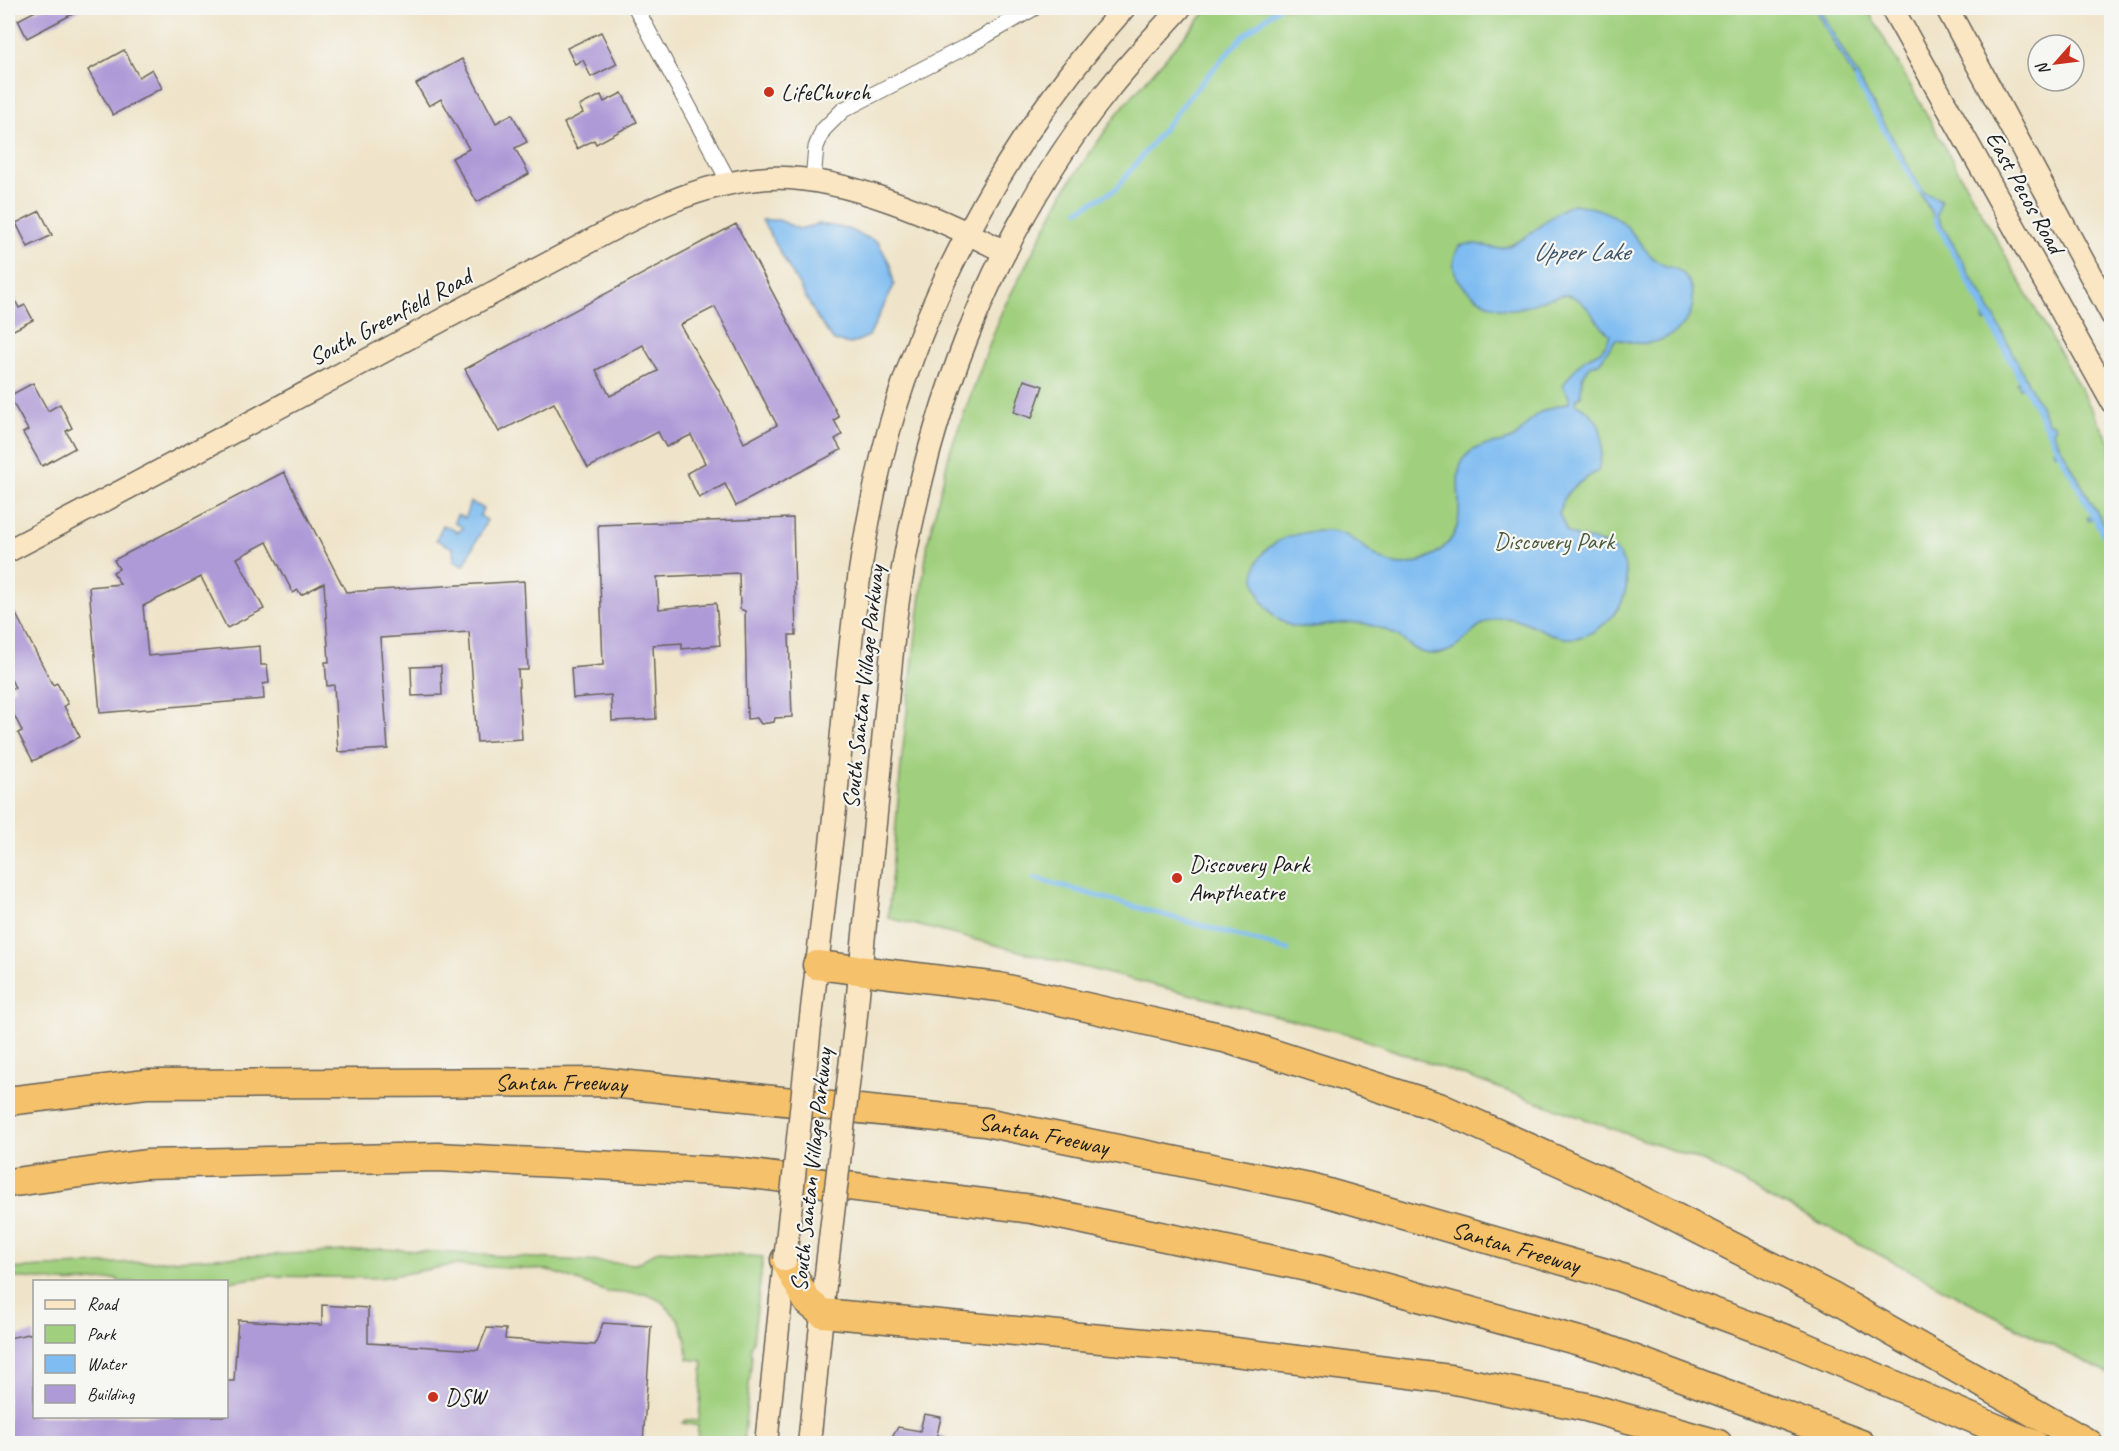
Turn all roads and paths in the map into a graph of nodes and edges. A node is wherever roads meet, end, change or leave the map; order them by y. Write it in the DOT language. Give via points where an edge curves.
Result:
graph roads {
  1 [pos="636,8"];
  2 [pos="1034,8"];
  3 [pos="1124,8"];
  4 [pos="1180,8"];
  5 [pos="1892,8"];
  6 [pos="1947,8"];
  7 [pos="813,180"];
  8 [pos="729,182"];
  9 [pos="968,233"];
  10 [pos="1005,252"];
  11 [pos="2112,315"];
  12 [pos="2112,402"];
  13 [pos="9,547"];
  14 [pos="817,965"];
  15 [pos="861,970"];
  16 [pos="8,1101"];
  17 [pos="8,1184"];
  18 [pos="785,1260"];
  19 [pos="822,1313"];
  20 [pos="766,1443"];
  21 [pos="809,1443"];
  22 [pos="1718,1443"];
  23 [pos="1861,1443"];
  24 [pos="2033,1443"];
  25 [pos="2089,1443"];
  1 -- 8 [label="street"];
  2 -- 7 [label="street" via="843,110 823,130 816,147"];
  3 -- 9 [label="main road, South Santan Village Parkway" via="1064,79 1034,122"];
  4 -- 10 [label="main road, South Santan Village Parkway" via="1107,91 1044,183"];
  5 -- 12 [label="main road, East Pecos Road"];
  6 -- 11 [label="main road, East Pecos Road"];
  7 -- 8 [label="main road, South Greenfield Road" via="785,177"];
  7 -- 9 [label="main road, South Greenfield Road" via="885,201"];
  8 -- 13 [label="main road, South Greenfield Road" via="685,195 631,219"];
  9 -- 10 [label="main road, South Greenfield Road"];
  9 -- 14 [label="main road, South Santan Village Parkway" via="906,380 869,516 850,633"];
  10 -- 15 [label="main road, South Santan Village Parkway" via="967,338 932,436 905,550 887,687"];
  14 -- 15 [label="highway"];
  14 -- 18 [label="main road, South Santan Village Parkway, bridge"];
  15 -- 19 [label="main road, South Santan Village Parkway, bridge"];
  15 -- 25 [label="highway" via="999,987 1224,1038 1439,1107 1609,1184 1830,1296"];
  16 -- 24 [label="highway, Santan Freeway" via="146,1084 601,1082 985,1122 1314,1189 1616,1276 1791,1341"];
  17 -- 23 [label="highway" via="146,1164 438,1156 735,1172 1032,1209 1321,1270 1601,1347"];
  18 -- 19 [label="highway" via="807,1301"];
  18 -- 20 [label="main road, South Santan Village Parkway"];
  19 -- 21 [label="main road, South Santan Village Parkway"];
  19 -- 22 [label="highway" via="1219,1350 1450,1378 1586,1407"];
}
